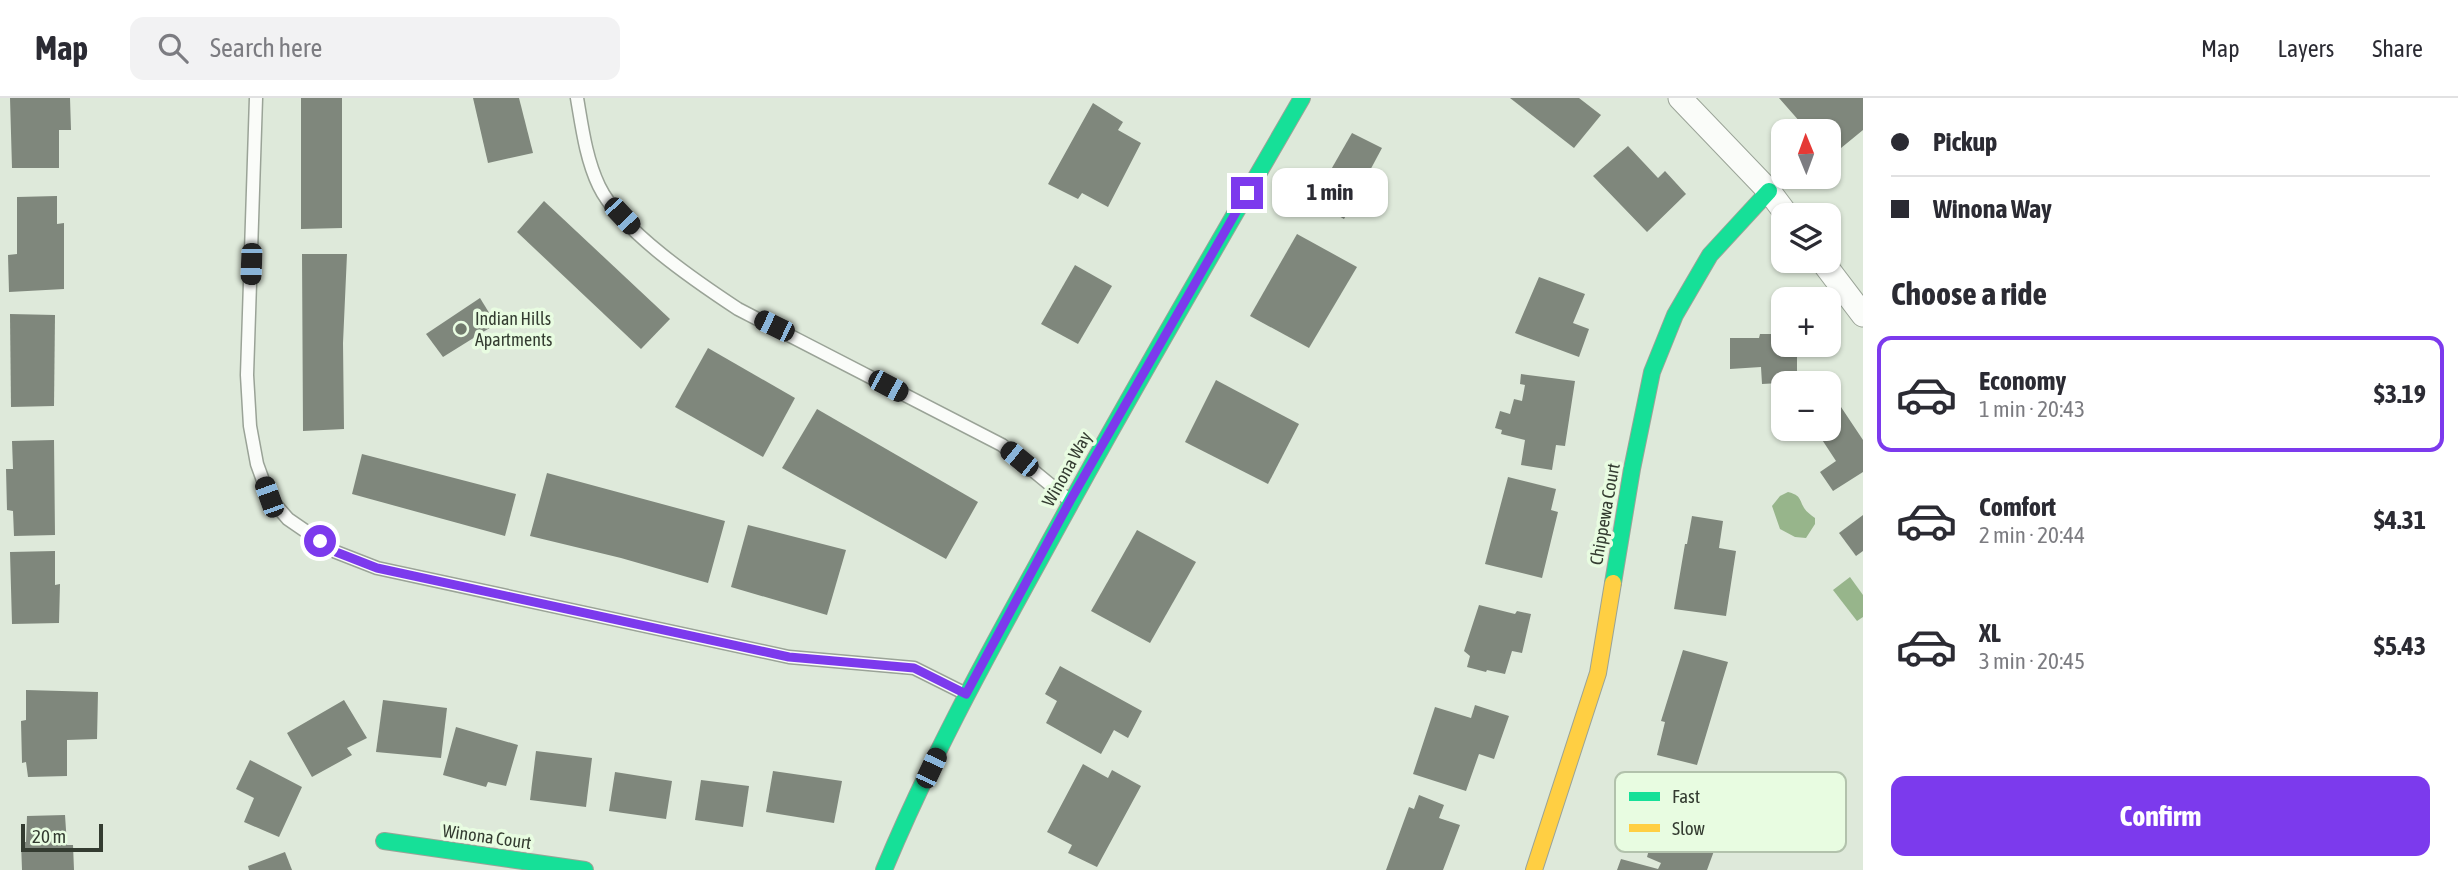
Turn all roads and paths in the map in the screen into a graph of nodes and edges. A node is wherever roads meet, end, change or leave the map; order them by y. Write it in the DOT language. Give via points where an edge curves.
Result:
graph roads {
  1 [pos="257,98"];
  2 [pos="577,98"];
  3 [pos="1302,98"];
  4 [pos="1679,98"];
  5 [pos="1769,191"];
  6 [pos="1778,203"];
  7 [pos="1831,273"];
  8 [pos="1863,315"];
  9 [pos="1070,501"];
  10 [pos="966,694"];
  11 [pos="384,841"];
  12 [pos="585,870"];
  13 [pos="884,870"];
  14 [pos="1534,870"];
  1 -- 10 [label="lane" via="247,375 250,426 269,497 288,519 336,552 377,568 789,657 914,668"];
  2 -- 9 [label="lane" via="599,187 668,259 738,309 1002,445"];
  3 -- 9 [label="street, Winona Way"];
  4 -- 5 [label="street"];
  5 -- 6 [label="street"];
  5 -- 14 [label="street, Chippewa Court" via="1710,256 1675,315 1652,372 1598,673"];
  7 -- 8 [label="street"];
  9 -- 10 [label="street, Winona Way"];
  10 -- 13 [label="street, Winona Way"];
  11 -- 12 [label="street, Winona Court"];
}
